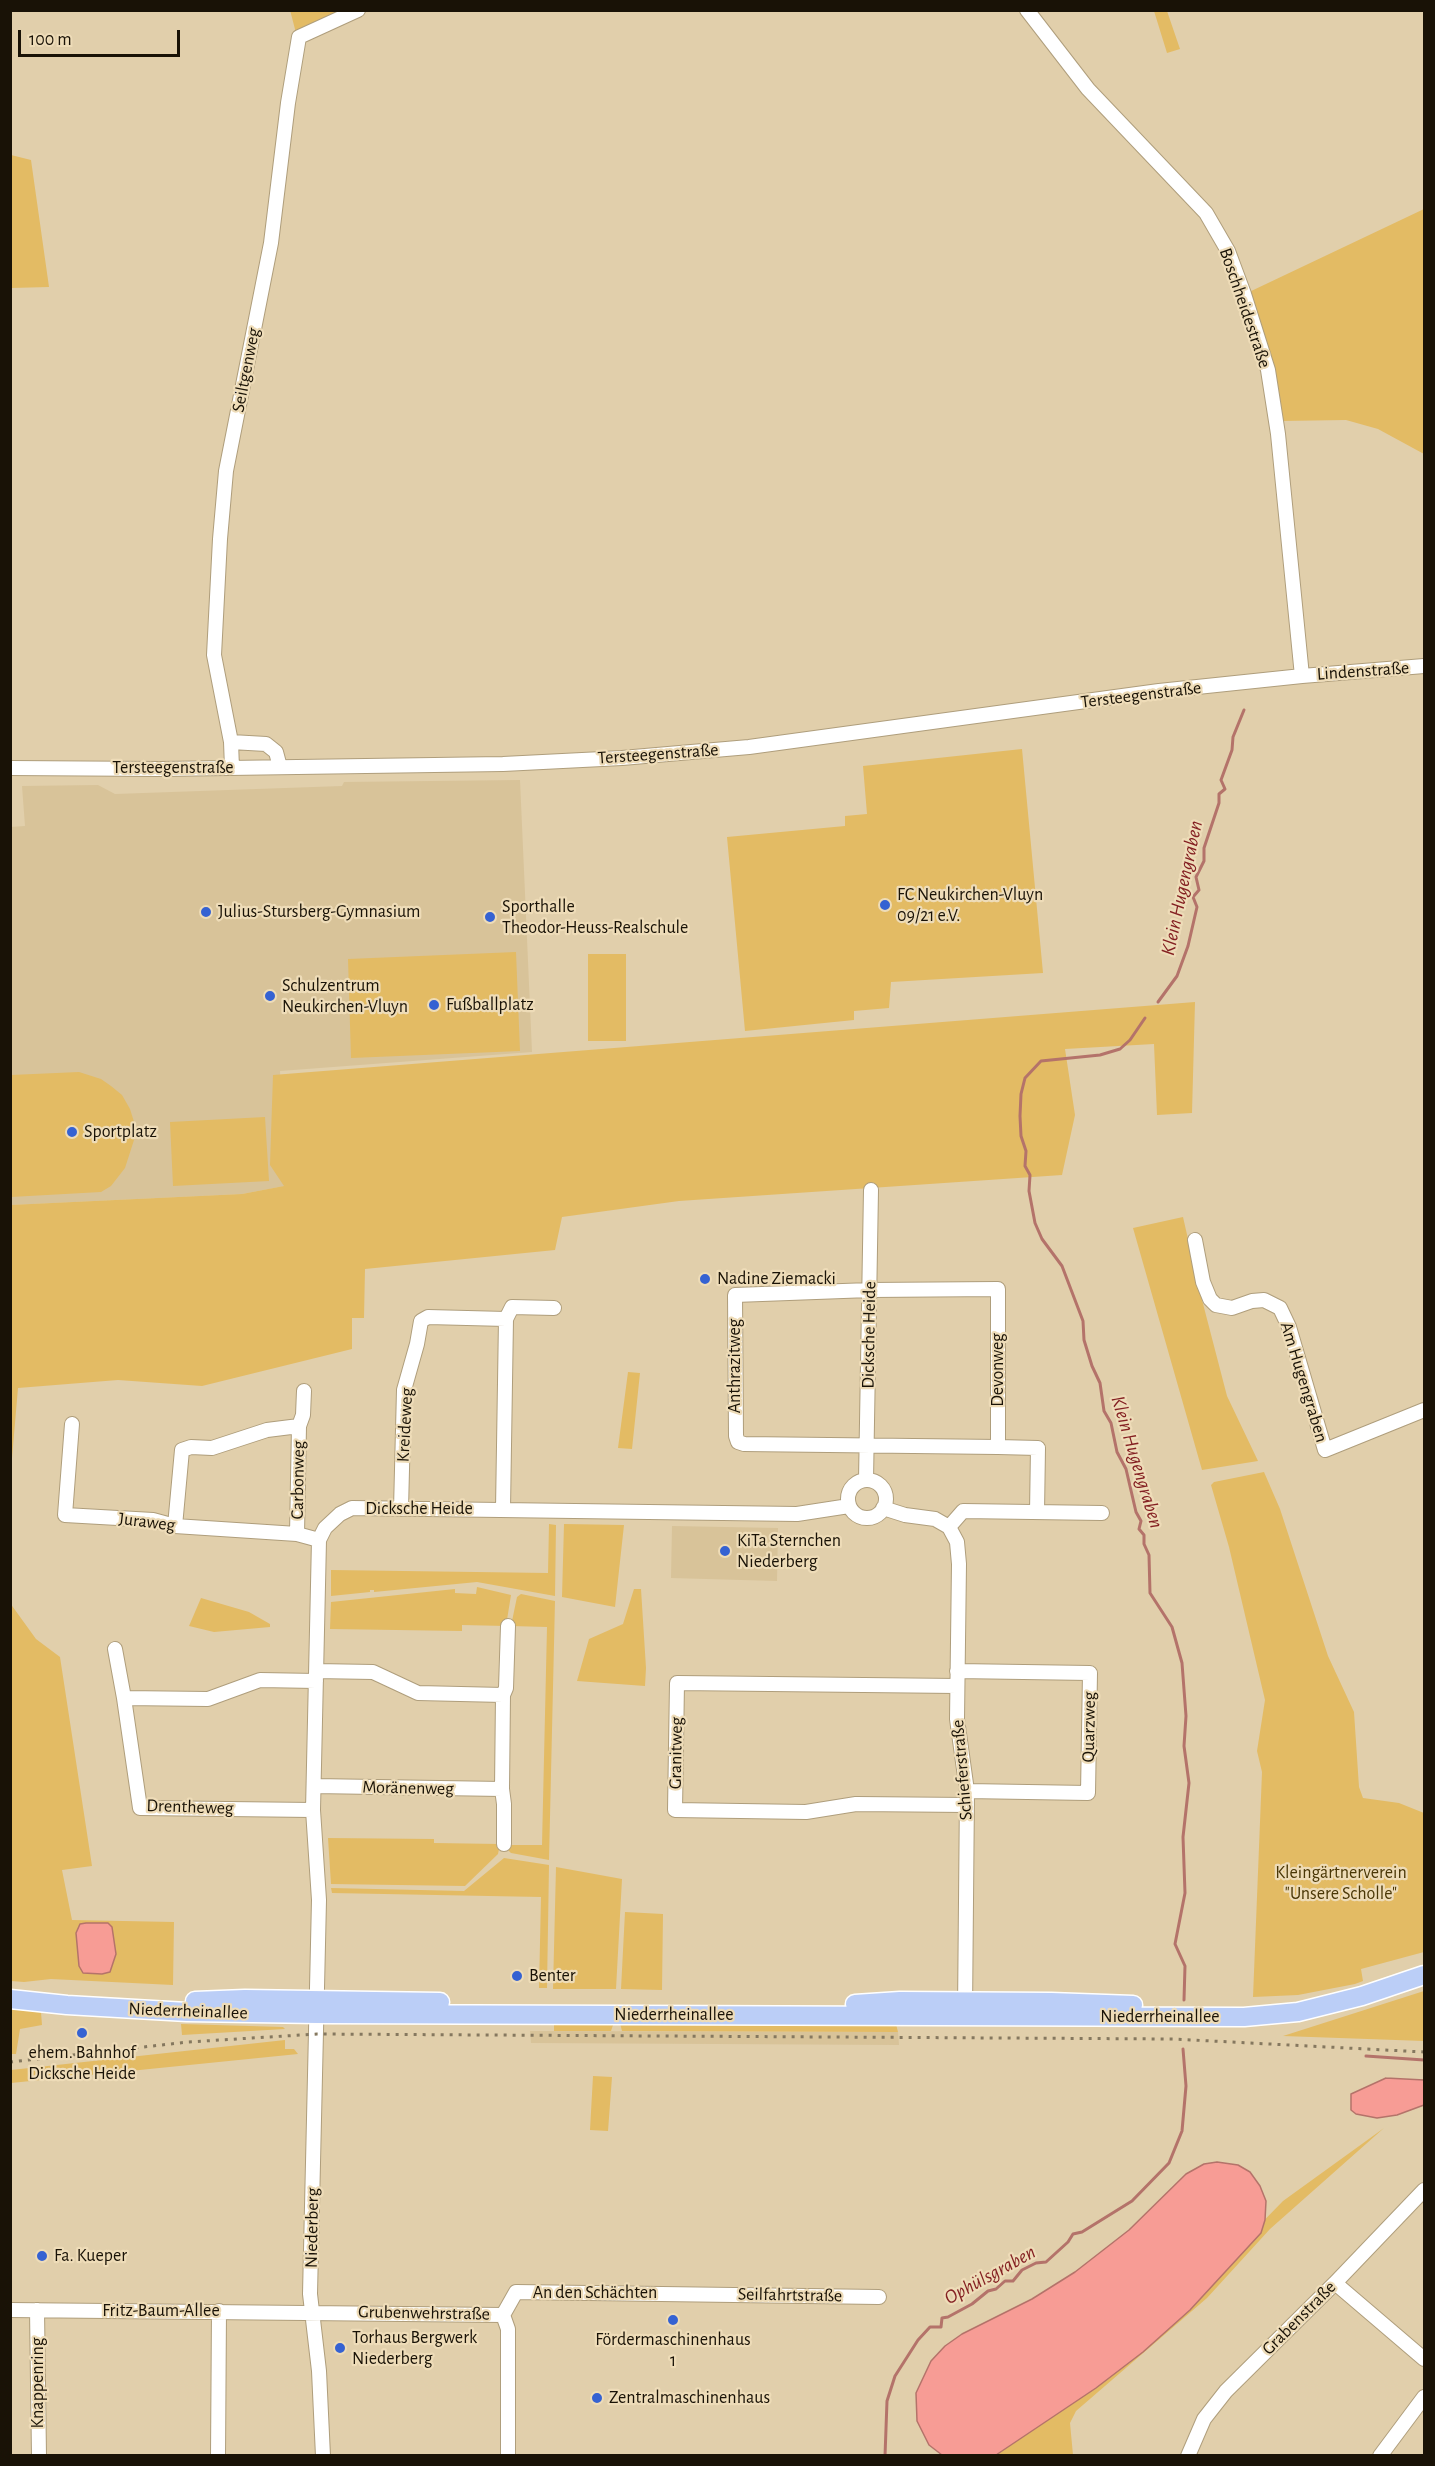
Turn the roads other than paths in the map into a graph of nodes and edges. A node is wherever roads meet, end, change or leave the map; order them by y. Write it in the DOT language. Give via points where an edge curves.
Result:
graph roads {
  1 [pos="358,10"];
  2 [pos="1027,10"];
  3 [pos="1425,666"];
  4 [pos="1302,676"];
  5 [pos="231,742"];
  6 [pos="280,767"];
  7 [pos="10,768"];
  8 [pos="232,768"];
  9 [pos="871,1190"];
  10 [pos="1195,1240"];
  11 [pos="870,1290"];
  12 [pos="554,1308"];
  13 [pos="506,1319"];
  14 [pos="304,1391"];
  15 [pos="1425,1410"];
  16 [pos="72,1424"];
  17 [pos="299,1426"];
  18 [pos="867,1446"];
  19 [pos="998,1447"];
  20 [pos="866,1480"];
  21 [pos="849,1506"];
  22 [pos="883,1508"];
  23 [pos="401,1509"];
  24 [pos="503,1509"];
  25 [pos="1037,1512"];
  26 [pos="1102,1513"];
  27 [pos="175,1526"];
  28 [pos="949,1527"];
  29 [pos="297,1534"];
  30 [pos="319,1540"];
  31 [pos="508,1626"];
  32 [pos="116,1649"];
  33 [pos="957,1671"];
  34 [pos="316,1676"];
  35 [pos="957,1686"];
  36 [pos="503,1695"];
  37 [pos="124,1698"];
  38 [pos="314,1786"];
  39 [pos="502,1789"];
  40 [pos="967,1798"];
  41 [pos="313,1810"];
  42 [pos="504,1844"];
  43 [pos="1425,1975"];
  44 [pos="10,1994"];
  45 [pos="10,1999"];
  46 [pos="317,2007"];
  47 [pos="965,2009"];
  48 [pos="1425,2190"];
  49 [pos="1335,2283"];
  50 [pos="700,2293"];
  51 [pos="879,2297"];
  52 [pos="10,2310"];
  53 [pos="37,2310"];
  54 [pos="219,2311"];
  55 [pos="312,2312"];
  56 [pos="503,2315"];
  57 [pos="1425,2359"];
  58 [pos="1425,2397"];
  59 [pos="39,2456"];
  60 [pos="218,2456"];
  61 [pos="323,2456"];
  62 [pos="508,2456"];
  63 [pos="1188,2456"];
  64 [pos="1380,2456"];
  1 -- 5 [label="street, Seiltgenweg" via="299,37 293,70 271,243 226,471 214,655"];
  2 -- 4 [label="street, Boschheidestraße" via="1088,89 1206,213 1228,250 1270,380"];
  3 -- 4 [label="street, Lindenstraße"];
  4 -- 6 [label="street, Tersteegenstraße" via="1159,691 737,748 503,764"];
  5 -- 6 [label="street" via="266,744 276,752"];
  5 -- 8 [label="street, Seiltgenweg"];
  6 -- 8 [label="street, Tersteegenstraße"];
  7 -- 8 [label="street, Tersteegenstraße"];
  9 -- 11 [label="street, Dicksche Heide"];
  10 -- 15 [label="street, Am Hugengraben" via="1203,1282 1216,1305 1225,1309 1264,1300 1280,1308 1325,1450"];
  11 -- 18 [label="street, Dicksche Heide"];
  11 -- 18 [label="street, Anthrazitweg" via="735,1295 738,1442"];
  11 -- 19 [label="street, Devonweg" via="998,1289"];
  12 -- 13 [label="street, Kreideweg" via="512,1307"];
  13 -- 23 [label="street, Kreideweg" via="428,1317 421,1321 404,1390"];
  13 -- 24 [label="street"];
  14 -- 17 [label="street, Carbonweg"];
  16 -- 27 [label="street, Juraweg" via="66,1515"];
  17 -- 27 [label="street, Carbonweg" via="267,1430 212,1448 182,1450"];
  17 -- 29 [label="street, Carbonweg"];
  18 -- 19 [label="street"];
  18 -- 20 [label="street, Dicksche Heide"];
  19 -- 25 [label="street" via="1038,1448"];
  20 -- 21 [label="street" via="851,1489"];
  20 -- 22 [label="street" via="883,1489"];
  21 -- 22 [label="street" via="857,1515 869,1518"];
  21 -- 24 [label="street, Dicksche Heide" via="797,1514"];
  22 -- 28 [label="street" via="935,1519"];
  23 -- 24 [label="street, Dicksche Heide"];
  23 -- 30 [label="street, Dicksche Heide" via="352,1508 333,1519"];
  25 -- 26 [label="street"];
  25 -- 28 [label="street" via="963,1511"];
  27 -- 29 [label="street, Juraweg"];
  28 -- 33 [label="street, Schieferstraße" via="957,1542 959,1564"];
  29 -- 30 [label="street, Juraweg"];
  30 -- 34 [label="street"];
  31 -- 36 [label="street"];
  32 -- 37 [label="street, Drentheweg"];
  33 -- 35 [label="street, Schieferstraße"];
  33 -- 40 [label="street, Quarzweg" via="1090,1673 1088,1793"];
  34 -- 36 [label="street" via="373,1672 418,1693"];
  34 -- 37 [label="street" via="260,1680 208,1699"];
  34 -- 38 [label="street"];
  35 -- 40 [label="street, Schieferstraße"];
  35 -- 40 [label="street, Granitweg" via="677,1683 675,1810 806,1812 856,1804"];
  36 -- 39 [label="street"];
  37 -- 41 [label="street, Drentheweg" via="140,1808"];
  38 -- 39 [label="street, Moränenweg"];
  38 -- 41 [label="street"];
  39 -- 42 [label="street"];
  40 -- 47 [label="street, Schieferstraße"];
  41 -- 46 [label="street" via="319,1900"];
  43 -- 47 [label="main road, Niederrheinallee" via="1337,2002 1257,2007 1090,2002"];
  44 -- 46 [label="main road, Niederrheinallee" via="171,2001 245,1999"];
  45 -- 46 [label="main road, Niederrheinallee" via="187,2012"];
  46 -- 47 [label="main road, Niederrheinallee" via="837,2005 900,2001"];
  46 -- 55 [label="street, Niederberg"];
  48 -- 49 [label="street, Grabenstraße"];
  49 -- 57 [label="street"];
  49 -- 63 [label="street, Grabenstraße" via="1226,2391 1204,2418"];
  50 -- 51 [label="street, Seilfahrtstraße"];
  50 -- 56 [label="street, An den Schächten" via="516,2292"];
  52 -- 53 [label="street, Fritz-Baum-Allee"];
  53 -- 54 [label="street, Fritz-Baum-Allee"];
  53 -- 59 [label="street, Knappenring"];
  54 -- 55 [label="street, Fritz-Baum-Allee"];
  54 -- 60 [label="street"];
  55 -- 56 [label="street, Grubenwehrstraße"];
  55 -- 61 [label="street, Niederberg"];
  56 -- 62 [label="street, Grubenwehrstraße" via="508,2329"];
  58 -- 64 [label="street"];
}
